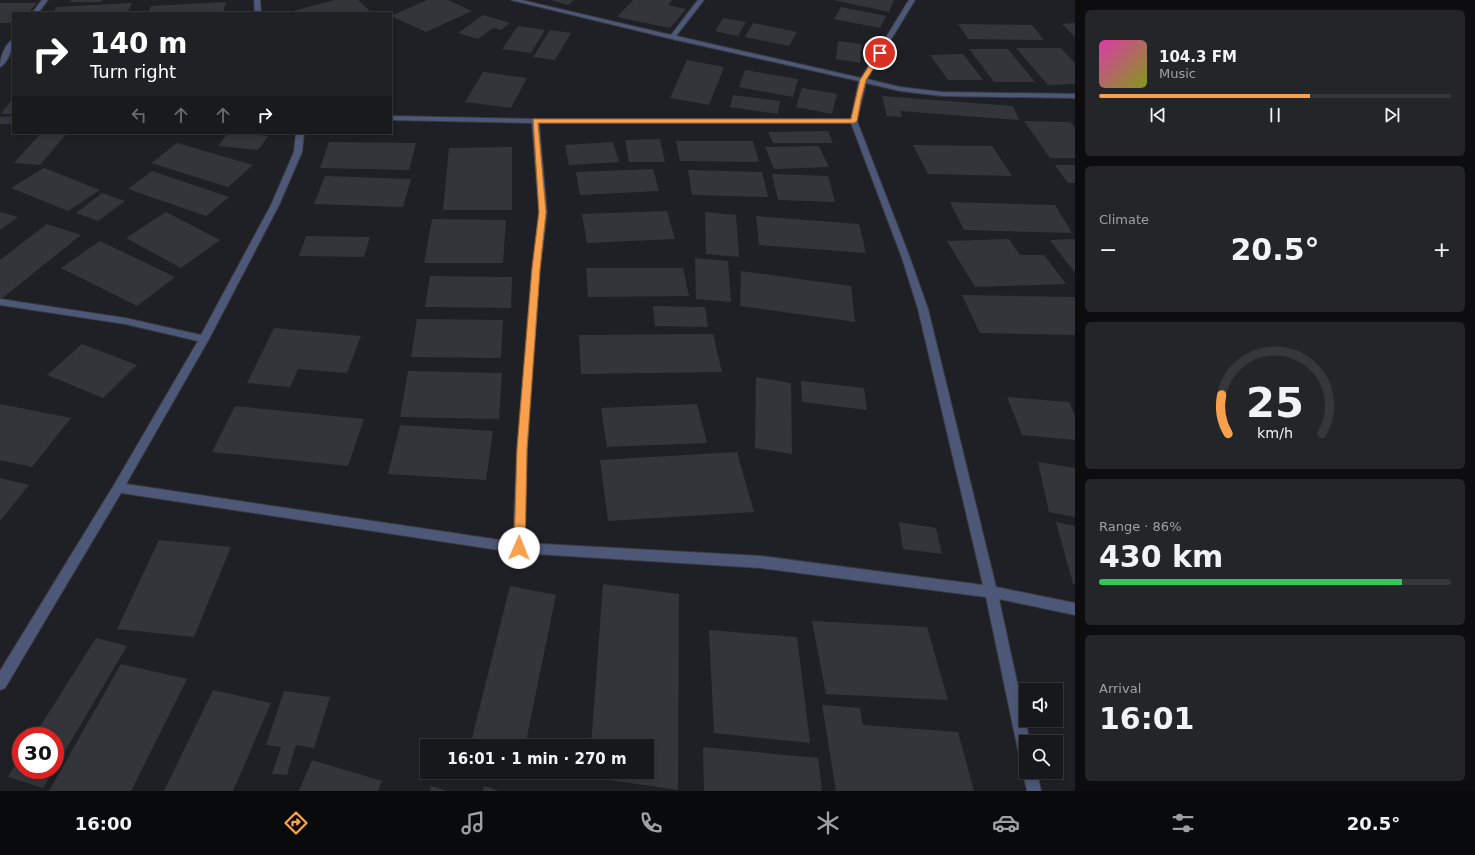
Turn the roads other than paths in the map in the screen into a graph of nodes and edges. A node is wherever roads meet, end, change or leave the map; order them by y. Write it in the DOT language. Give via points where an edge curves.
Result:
graph roads {
  1 [pos="46,0"];
  2 [pos="257,0"];
  3 [pos="514,0"];
  4 [pos="701,0"];
  5 [pos="912,0"];
  6 [pos="36,12"];
  7 [pos="258,12"];
  8 [pos="672,37"];
  9 [pos="12,43"];
  10 [pos="0,65"];
  11 [pos="863,80"];
  12 [pos="1075,96"];
  13 [pos="392,118"];
  14 [pos="535,121"];
  15 [pos="854,121"];
  16 [pos="300,134"];
  17 [pos="0,302"];
  18 [pos="204,339"];
  19 [pos="118,488"];
  20 [pos="519,548"];
  21 [pos="991,592"];
  22 [pos="1075,608"];
  23 [pos="0,683"];
  24 [pos="1022,735"];
  25 [pos="1031,779"];
  26 [pos="1034,791"];
  1 -- 6 [label="street"];
  2 -- 7 [label="street"];
  3 -- 8 [label="street"];
  4 -- 8 [label="street"];
  5 -- 11 [label="street"];
  8 -- 11 [label="street"];
  9 -- 10 [label="street"];
  11 -- 12 [label="street" via="900,89 942,94"];
  11 -- 15 [label="street"];
  13 -- 14 [label="street"];
  14 -- 15 [label="street"];
  14 -- 20 [label="street" via="543,212 522,449"];
  15 -- 21 [label="street" via="862,148 906,258 922,309"];
  16 -- 18 [label="street" via="298,152 275,205"];
  17 -- 18 [label="street" via="125,321"];
  18 -- 19 [label="street"];
  19 -- 20 [label="street"];
  19 -- 23 [label="street"];
  20 -- 21 [label="street" via="761,562"];
  21 -- 22 [label="street"];
  21 -- 24 [label="street"];
  25 -- 26 [label="street"];
}
